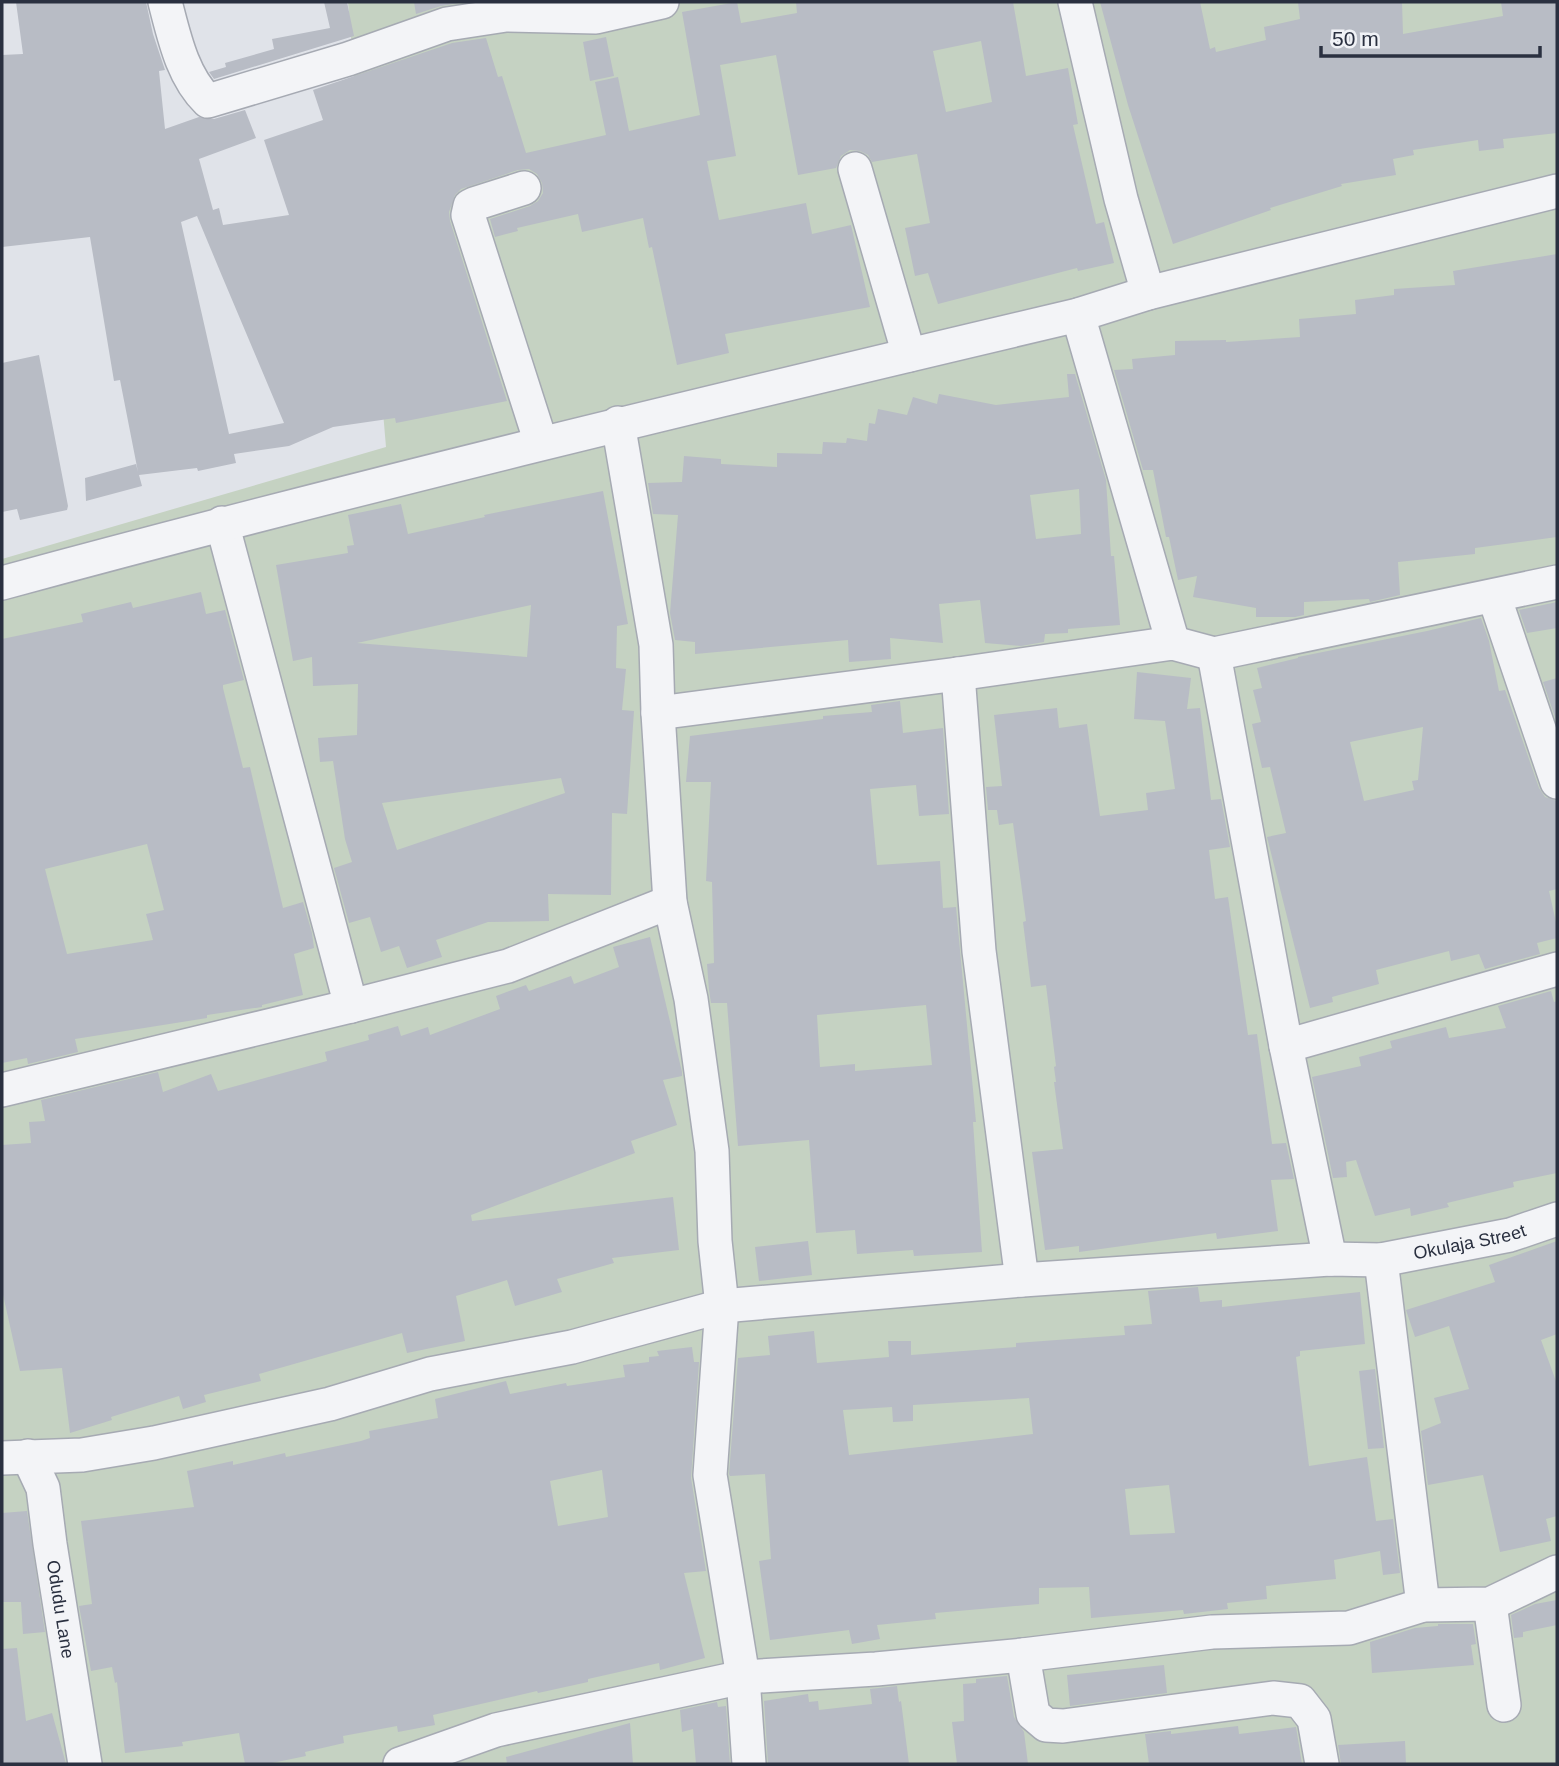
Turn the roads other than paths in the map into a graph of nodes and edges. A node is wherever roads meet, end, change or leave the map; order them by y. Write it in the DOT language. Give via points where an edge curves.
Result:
graph roads {
  1 [pos="165,2"];
  2 [pos="662,2"];
  3 [pos="1075,2"];
  4 [pos="855,169"];
  5 [pos="524,188"];
  6 [pos="1557,191"];
  7 [pos="1148,293"];
  8 [pos="1078,315"];
  9 [pos="909,355"];
  10 [pos="618,423"];
  11 [pos="541,443"];
  12 [pos="222,523"];
  13 [pos="1557,582"];
  14 [pos="2,583"];
  15 [pos="1494,596"];
  16 [pos="1173,643"];
  17 [pos="1214,654"];
  18 [pos="958,674"];
  19 [pos="657,713"];
  20 [pos="1557,782"];
  21 [pos="670,902"];
  22 [pos="1557,969"];
  23 [pos="352,1006"];
  24 [pos="1286,1046"];
  25 [pos="2,1090"];
  26 [pos="1557,1219"];
  27 [pos="1330,1259"];
  28 [pos="1381,1260"];
  29 [pos="1022,1280"];
  30 [pos="722,1306"];
  31 [pos="15,1457"];
  32 [pos="1557,1572"];
  33 [pos="1490,1604"];
  34 [pos="1423,1605"];
  35 [pos="1023,1655"];
  36 [pos="743,1677"];
  37 [pos="1504,1704"];
  38 [pos="85,1764"];
  39 [pos="400,1764"];
  40 [pos="750,1764"];
  41 [pos="1322,1764"];
  1 -- 2 [label="street" via="185,66 195,89 208,101 447,24 506,15 596,17"];
  3 -- 7 [label="street"];
  4 -- 9 [label="street"];
  5 -- 11 [label="street" via="474,204 468,215"];
  6 -- 7 [label="street"];
  7 -- 8 [label="street"];
  8 -- 9 [label="street"];
  8 -- 16 [label="street"];
  9 -- 10 [label="street"];
  10 -- 11 [label="street"];
  10 -- 19 [label="street" via="656,645"];
  11 -- 12 [label="street"];
  12 -- 14 [label="street"];
  12 -- 23 [label="street"];
  13 -- 15 [label="street"];
  15 -- 17 [label="street"];
  15 -- 20 [label="street"];
  16 -- 17 [label="street"];
  16 -- 18 [label="street"];
  17 -- 24 [label="street"];
  18 -- 19 [label="street"];
  18 -- 29 [label="street" via="979,951"];
  19 -- 21 [label="street"];
  21 -- 23 [label="street" via="508,966"];
  21 -- 30 [label="street" via="691,999 712,1151"];
  22 -- 24 [label="street"];
  23 -- 25 [label="street"];
  24 -- 27 [label="street"];
  26 -- 28 [label="street, Okulaja Street" via="1510,1235"];
  27 -- 28 [label="street, Okulaja Street"];
  27 -- 29 [label="street, Okulaja Street"];
  28 -- 34 [label="street"];
  29 -- 30 [label="street, Okulaja Street"];
  30 -- 31 [label="street, Okulaja Street" via="572,1347 430,1374 330,1404 166,1440 82,1455"];
  30 -- 36 [label="street" via="710,1475"];
  31 -- 38 [label="street, Odudu Lane" via="43,1488"];
  32 -- 33 [label="street"];
  33 -- 34 [label="street"];
  33 -- 37 [label="street"];
  34 -- 35 [label="street" via="1349,1628 1212,1632"];
  35 -- 36 [label="street"];
  35 -- 41 [label="street" via="1033,1714 1046,1726 1273,1698 1300,1701 1314,1719"];
  36 -- 39 [label="street" via="496,1730"];
  36 -- 40 [label="street"];
}
